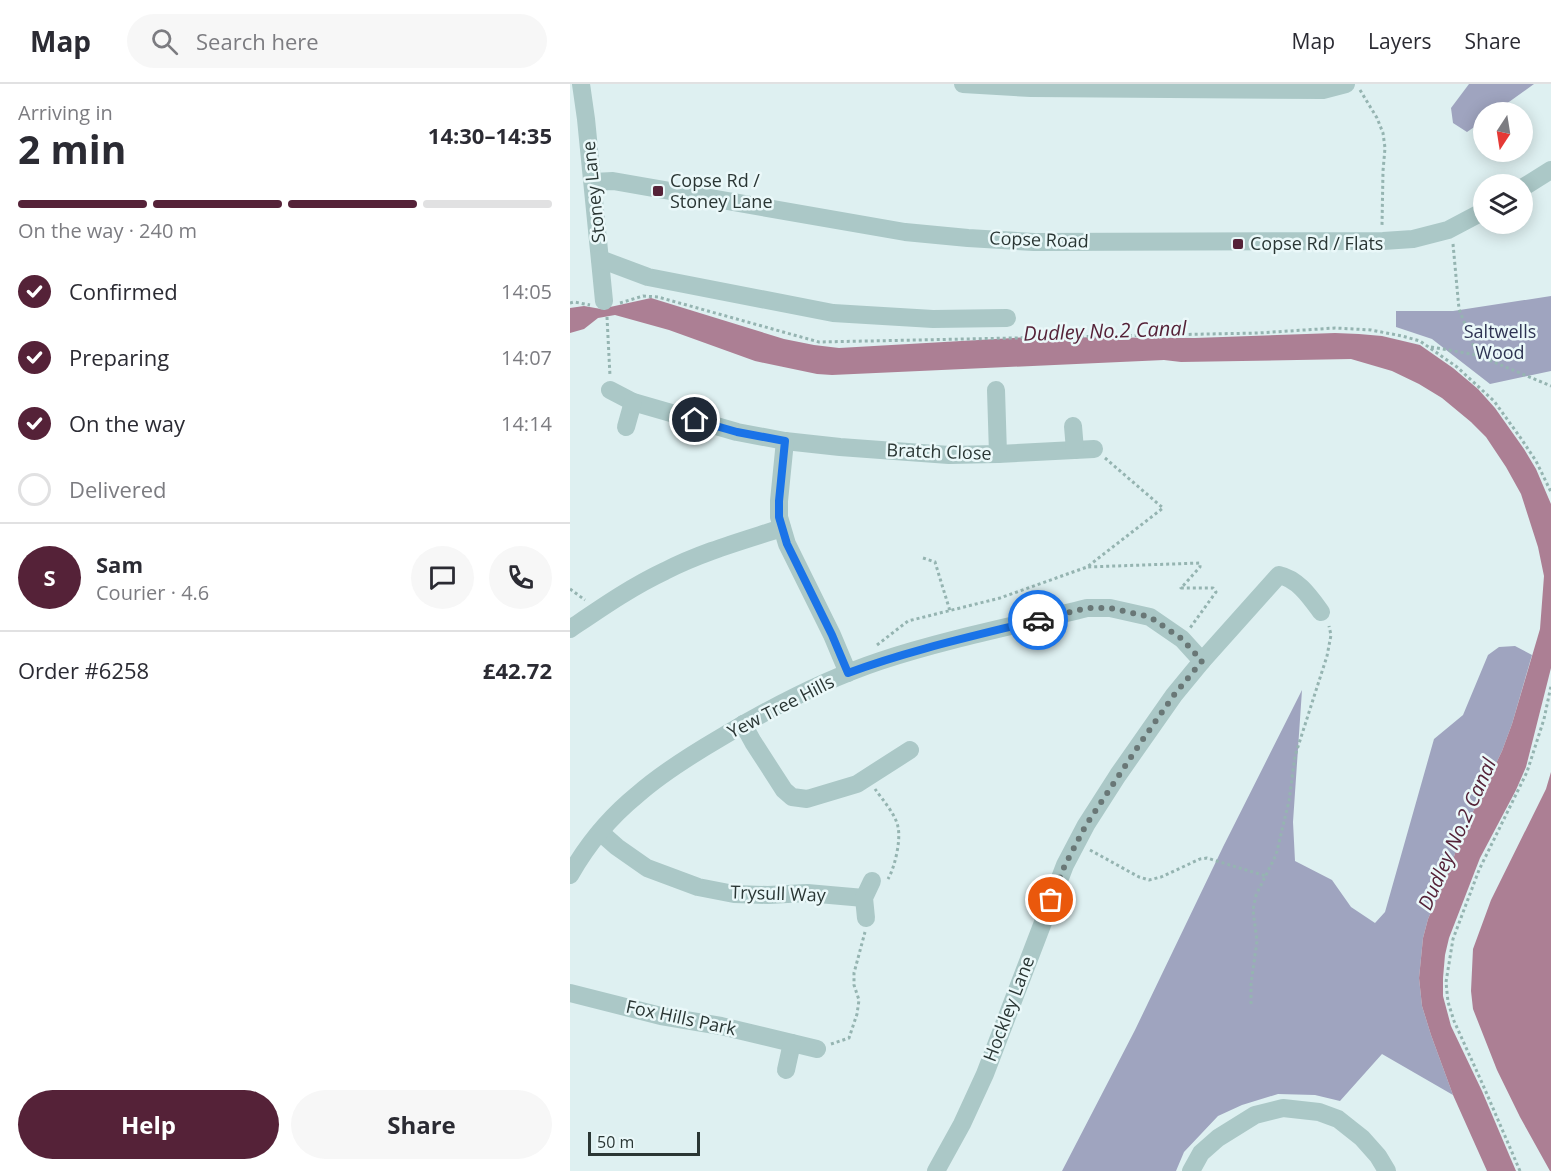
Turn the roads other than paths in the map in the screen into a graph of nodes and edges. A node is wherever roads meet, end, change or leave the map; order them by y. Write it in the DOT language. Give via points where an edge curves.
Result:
graph roads {
  1 [pos="581,84"];
  2 [pos="963,84"];
  3 [pos="1346,84"];
  4 [pos="1269,87"];
  5 [pos="1551,170"];
  6 [pos="593,182"];
  7 [pos="1533,182"];
  8 [pos="1473,217"];
  9 [pos="600,260"];
  10 [pos="604,301"];
  11 [pos="1007,318"];
  12 [pos="610,390"];
  13 [pos="996,390"];
  14 [pos="633,402"];
  15 [pos="1073,426"];
  16 [pos="626,427"];
  17 [pos="785,441"];
  18 [pos="1094,449"];
  19 [pos="1075,450"];
  20 [pos="999,454"];
  21 [pos="782,528"];
  22 [pos="1321,612"];
  23 [pos="570,629"];
  24 [pos="1202,661"];
  25 [pos="854,671"];
  26 [pos="743,724"];
  27 [pos="910,750"];
  28 [pos="600,832"];
  29 [pos="570,875"];
  30 [pos="872,881"];
  31 [pos="864,898"];
  32 [pos="866,918"];
  33 [pos="570,993"];
  34 [pos="792,1043"];
  35 [pos="818,1049"];
  36 [pos="786,1070"];
  37 [pos="936,1171"];
  38 [pos="1191,1171"];
  39 [pos="1387,1171"];
  1 -- 6 [label="street, Stoney Lane"];
  2 -- 4 [label="street" via="1031,88"];
  3 -- 4 [label="street" via="1323,90"];
  5 -- 7 [label="street"];
  6 -- 8 [label="street, Copse Road" via="612,181 905,232 1034,242 1383,241 1413,239 1448,230"];
  6 -- 9 [label="street, Stoney Lane"];
  9 -- 10 [label="street, Stoney Lane"];
  9 -- 11 [label="street" via="648,277 833,313 933,319"];
  12 -- 14 [label="street, Bratch Close"];
  13 -- 20 [label="street"];
  14 -- 16 [label="street"];
  14 -- 17 [label="street, Bratch Close" via="737,432"];
  15 -- 19 [label="street"];
  17 -- 20 [label="street, Bratch Close" via="949,455"];
  17 -- 21 [label="street" via="779,501"];
  18 -- 19 [label="street, Bratch Close"];
  19 -- 20 [label="street, Bratch Close"];
  21 -- 23 [label="street" via="715,549 664,571"];
  21 -- 25 [label="street" via="832,635"];
  22 -- 24 [label="street, Hockley Lane" via="1298,585 1279,575"];
  24 -- 25 [label="street, Yew Tree Hills" via="1182,639 1150,617 1110,608 1087,608 936,645"];
  24 -- 37 [label="street, Hockley Lane" via="1135,751 1065,865 985,1074"];
  25 -- 26 [label="street, Yew Tree Hills"];
  26 -- 27 [label="street" via="792,797 807,799 857,784"];
  26 -- 28 [label="street, Yew Tree Hills" via="636,795"];
  28 -- 29 [label="street, Yew Tree Hills"];
  28 -- 31 [label="street, Trysull Way" via="647,868 698,887 734,894 807,893"];
  30 -- 31 [label="street"];
  31 -- 32 [label="street"];
  33 -- 34 [label="street, Fox Hills Park"];
  34 -- 35 [label="street, Fox Hills Park"];
  34 -- 36 [label="street"];
  38 -- 39 [label="street" via="1201,1153 1218,1138 1255,1115 1283,1108 1319,1112 1338,1119 1362,1138"];
}
